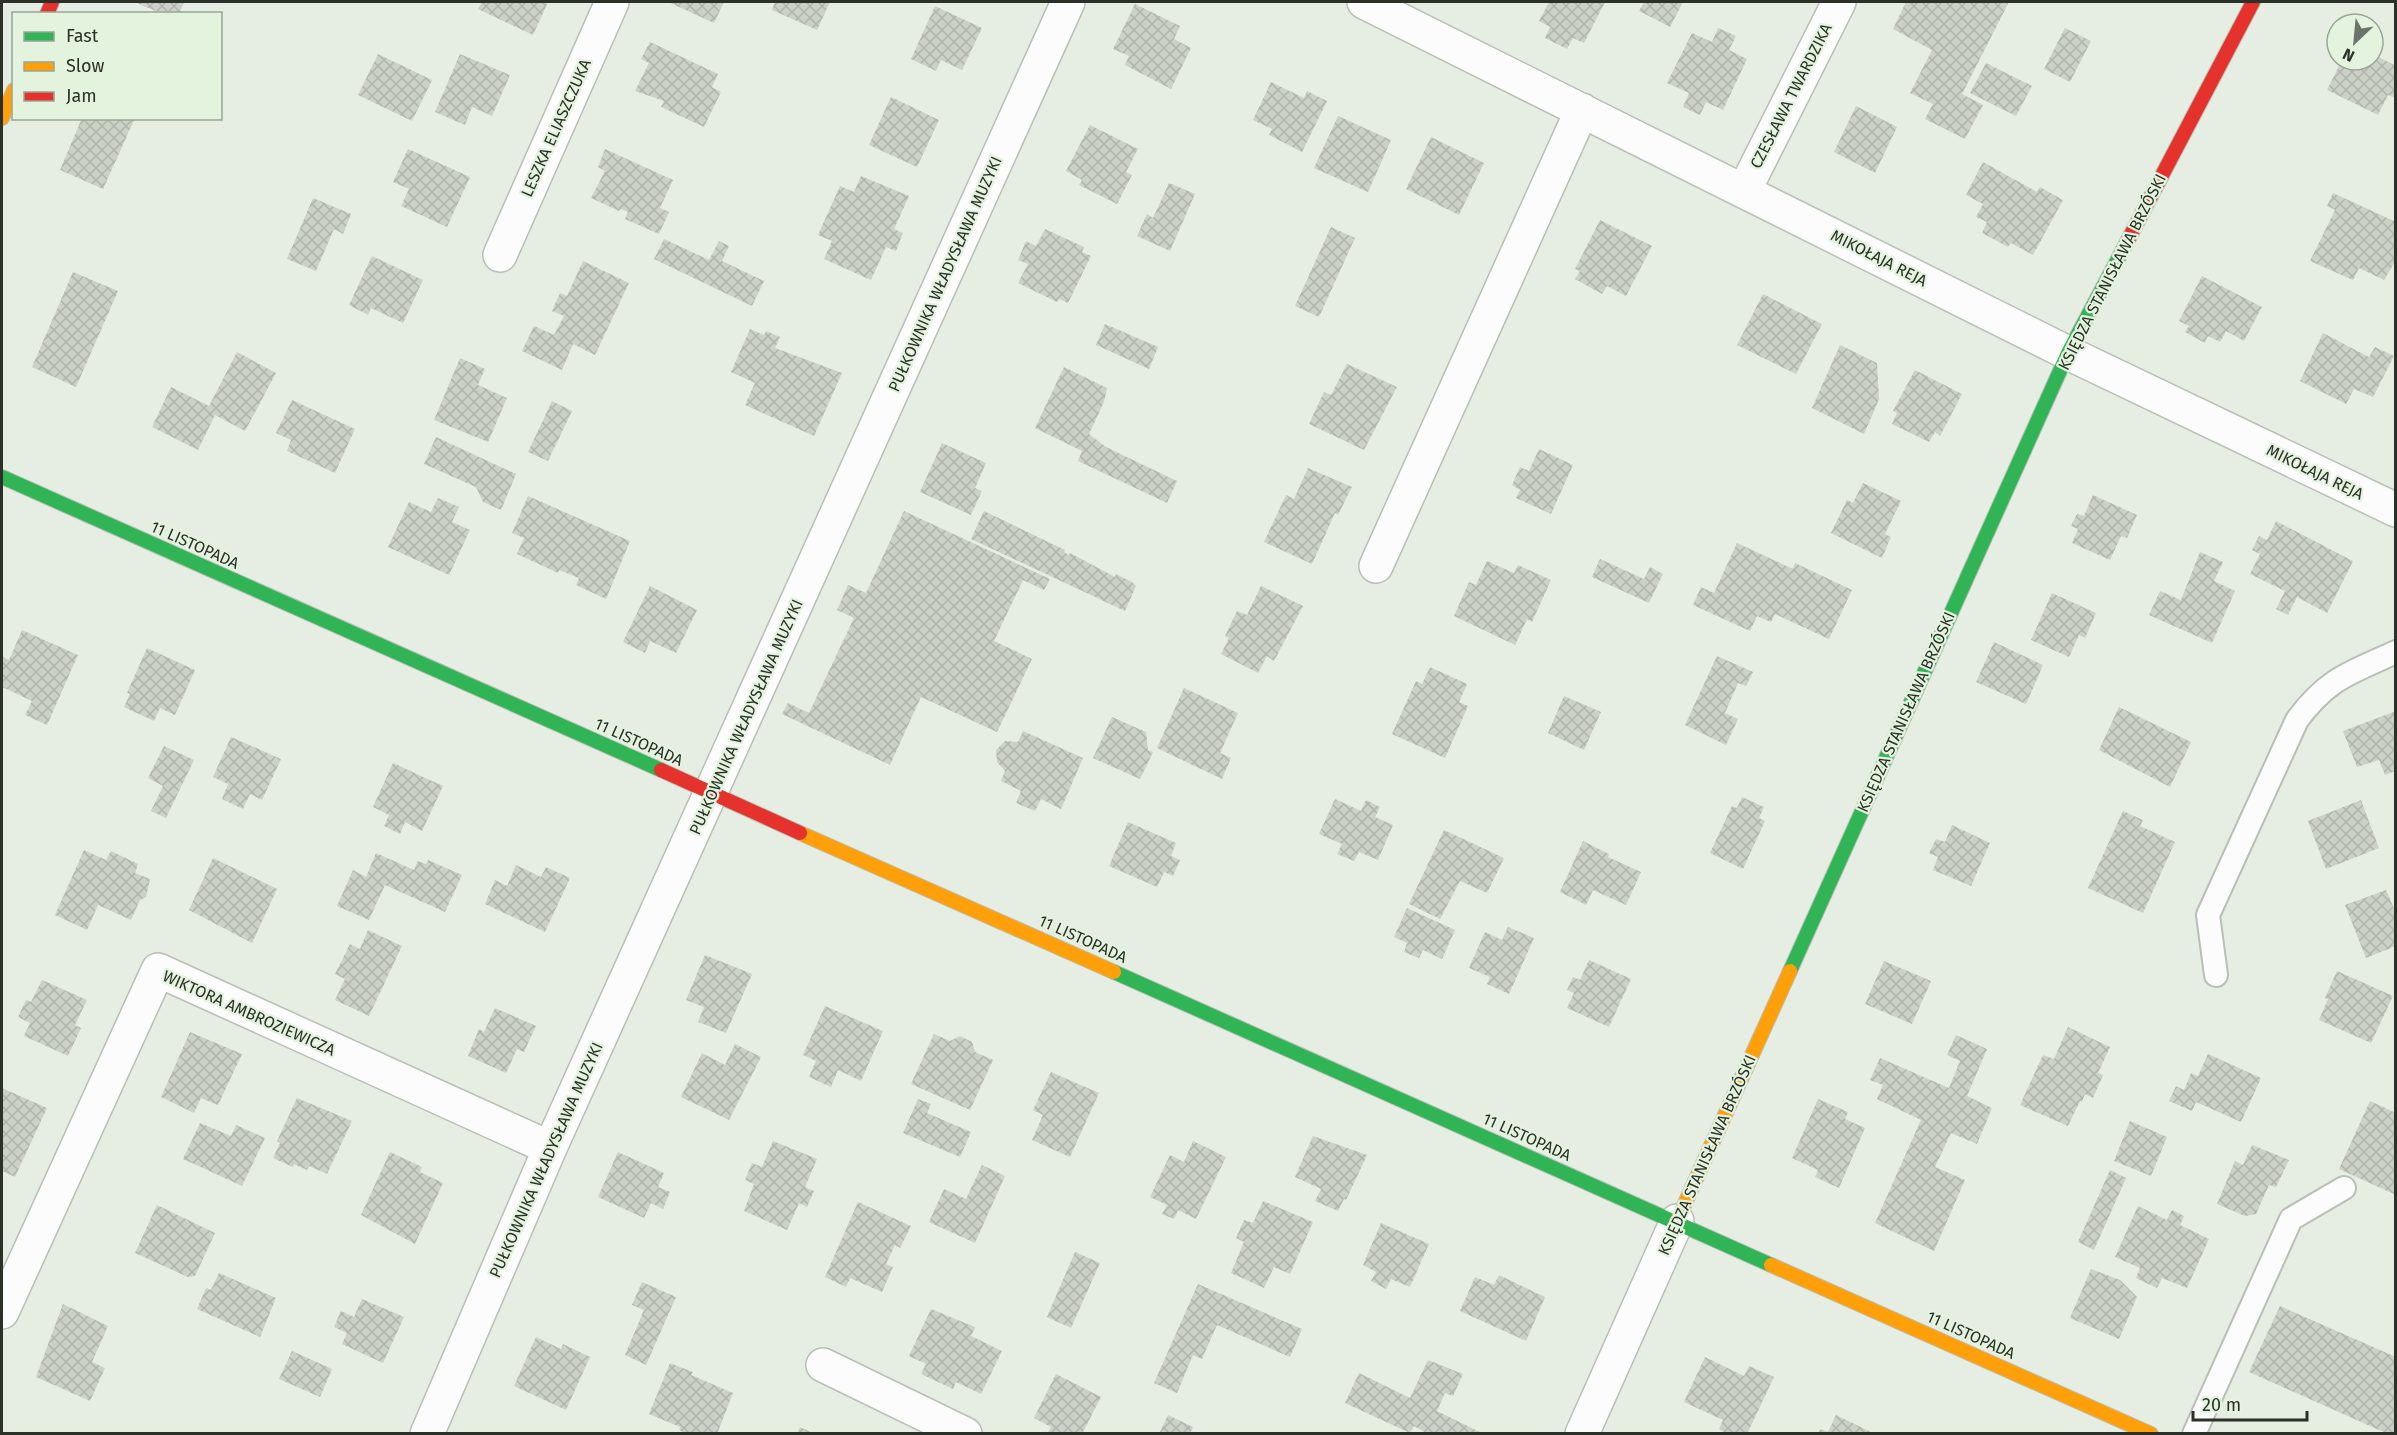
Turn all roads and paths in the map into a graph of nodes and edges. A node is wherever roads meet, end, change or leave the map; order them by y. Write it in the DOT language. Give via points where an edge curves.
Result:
graph roads {
  1 [pos="612,2"];
  2 [pos="1068,2"];
  3 [pos="1364,2"];
  4 [pos="1839,2"];
  5 [pos="2253,2"];
  6 [pos="12,94"];
  7 [pos="1582,110"];
  8 [pos="2,117"];
  9 [pos="1744,190"];
  10 [pos="500,255"];
  11 [pos="2068,353"];
  12 [pos="2,477"];
  13 [pos="2396,510"];
  14 [pos="1376,566"];
  15 [pos="2396,652"];
  16 [pos="712,792"];
  17 [pos="2216,975"];
  18 [pos="550,1148"];
  19 [pos="2344,1188"];
  20 [pos="1677,1221"];
  21 [pos="2,1312"];
  22 [pos="823,1365"];
  23 [pos="427,1434"];
  24 [pos="965,1434"];
  25 [pos="1582,1434"];
  26 [pos="2151,1434"];
  27 [pos="2194,1434"];
  1 -- 10 [label="street, LESZKA ELIASZCZUKA"];
  2 -- 16 [label="street, PUŁKOWNIKA WŁADYSŁAWA MUZYKI"];
  3 -- 7 [label="street, MIKOŁAJA REJA"];
  4 -- 9 [label="street, CZESŁAWA TWARDZIKA"];
  5 -- 11 [label="main road, KSIĘDZA STANISŁAWA BRZÓSKI"];
  6 -- 8 [label="main road"];
  7 -- 9 [label="street, MIKOŁAJA REJA"];
  7 -- 14 [label="street"];
  9 -- 11 [label="street, MIKOŁAJA REJA"];
  11 -- 13 [label="street, MIKOŁAJA REJA"];
  11 -- 20 [label="main road, KSIĘDZA STANISŁAWA BRZÓSKI"];
  12 -- 16 [label="main road, 11 LISTOPADA"];
  15 -- 17 [label="lane" via="2335,679 2297,720 2208,915"];
  16 -- 18 [label="street, PUŁKOWNIKA WŁADYSŁAWA MUZYKI"];
  16 -- 20 [label="main road, 11 LISTOPADA"];
  18 -- 21 [label="street, WIKTORA AMBROZIEWICZA" via="158,970"];
  18 -- 23 [label="street, PUŁKOWNIKA WŁADYSŁAWA MUZYKI"];
  19 -- 27 [label="lane" via="2291,1219"];
  20 -- 25 [label="street, KSIĘDZA STANISŁAWA BRZÓSKI"];
  20 -- 26 [label="main road, 11 LISTOPADA"];
  22 -- 24 [label="street"];
}
